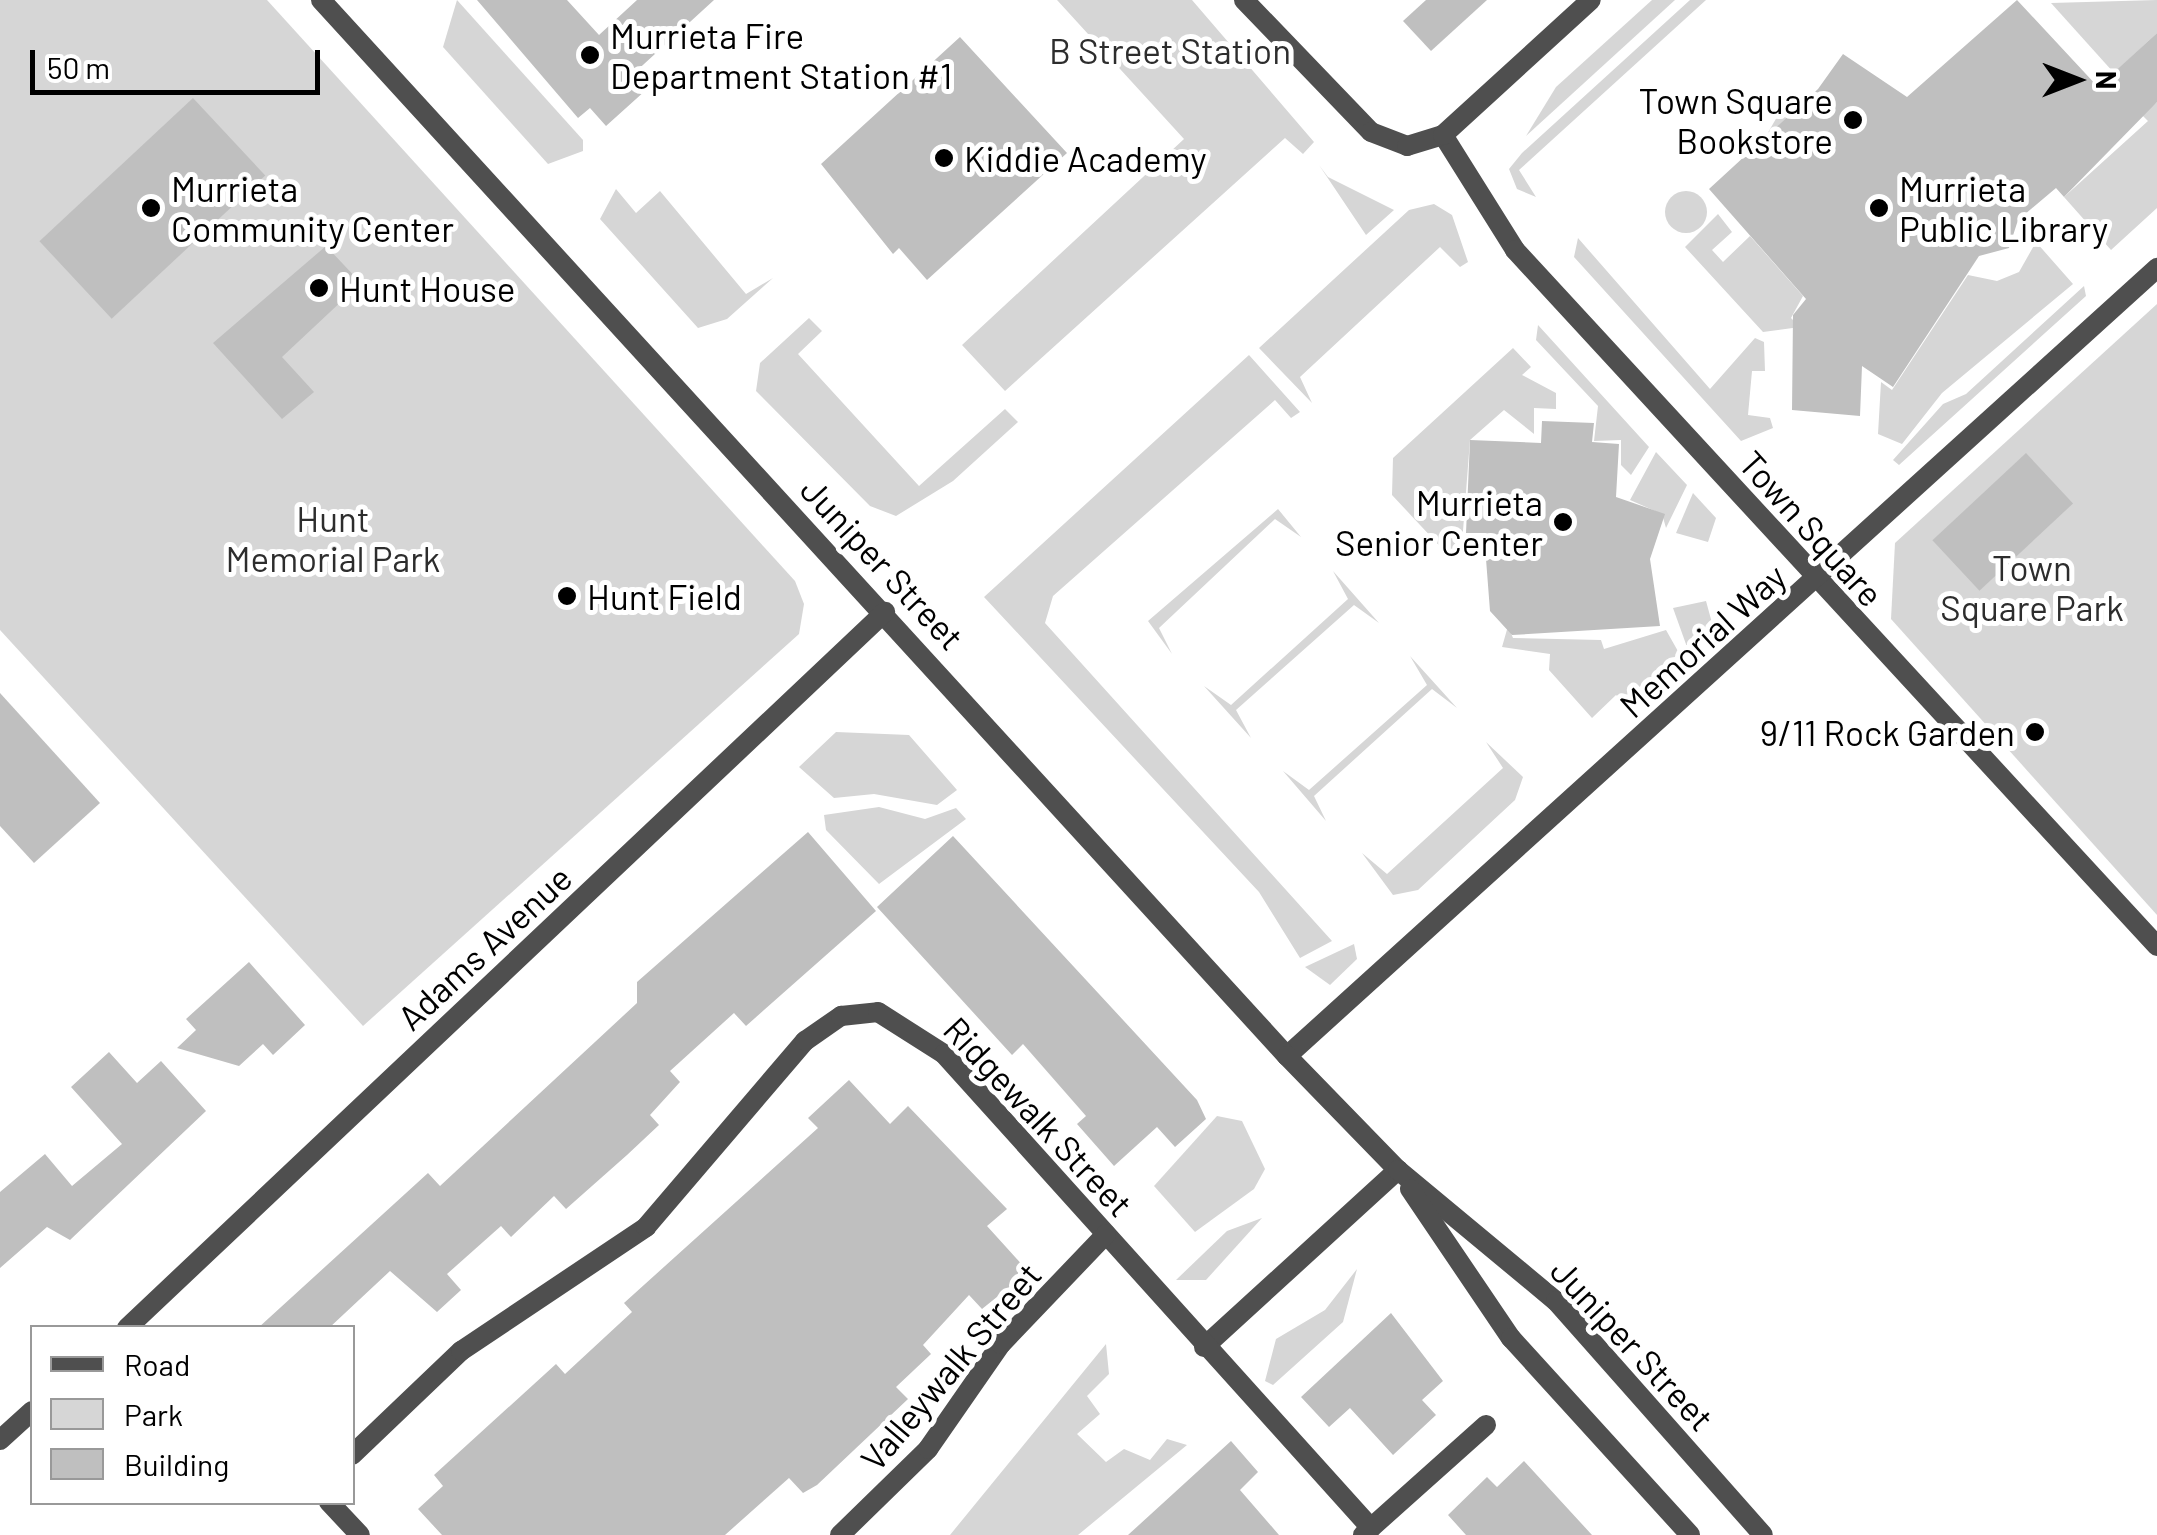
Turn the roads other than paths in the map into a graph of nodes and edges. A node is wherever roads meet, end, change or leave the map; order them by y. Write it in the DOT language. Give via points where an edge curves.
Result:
graph roads {
  1 [pos="321,0"];
  2 [pos="1244,0"];
  3 [pos="1591,0"];
  4 [pos="1443,135"];
  5 [pos="2157,268"];
  6 [pos="1817,581"];
  7 [pos="885,612"];
  8 [pos="2157,946"];
  9 [pos="1287,1056"];
  10 [pos="1398,1170"];
  11 [pos="1106,1234"];
  12 [pos="130,1325"];
  13 [pos="1204,1347"];
  14 [pos="30,1413"];
  15 [pos="1486,1425"];
  16 [pos="0,1440"];
  17 [pos="355,1452"];
  18 [pos="333,1505"];
  19 [pos="1367,1532"];
  20 [pos="360,1535"];
  21 [pos="840,1535"];
  22 [pos="1690,1535"];
  23 [pos="1763,1535"];
  1 -- 7 [label="street, Juniper Street"];
  2 -- 4 [label="street" via="1371,132 1407,146"];
  3 -- 4 [label="street"];
  4 -- 6 [label="street, Town Square" via="1515,250"];
  5 -- 6 [label="street, Memorial Way"];
  6 -- 8 [label="street, Town Square"];
  6 -- 9 [label="street, Memorial Way"];
  7 -- 9 [label="street, Juniper Street"];
  7 -- 12 [label="street, Adams Avenue"];
  9 -- 10 [label="street, Juniper Street"];
  10 -- 13 [label="street"];
  10 -- 22 [label="street, Juniper Street" via="1511,1338"];
  10 -- 23 [label="street, Juniper Street" via="1556,1301"];
  11 -- 13 [label="street, Ridgewalk Street"];
  11 -- 17 [label="street, Ridgewalk Street" via="944,1054 878,1012 841,1016 762,1081 646,1227 461,1351"];
  11 -- 21 [label="street, Valleywalk Street" via="1002,1344 928,1449"];
  13 -- 19 [label="street, Ridgewalk Street"];
  14 -- 16 [label="street"];
  15 -- 19 [label="street"];
  18 -- 20 [label="street"];
}
